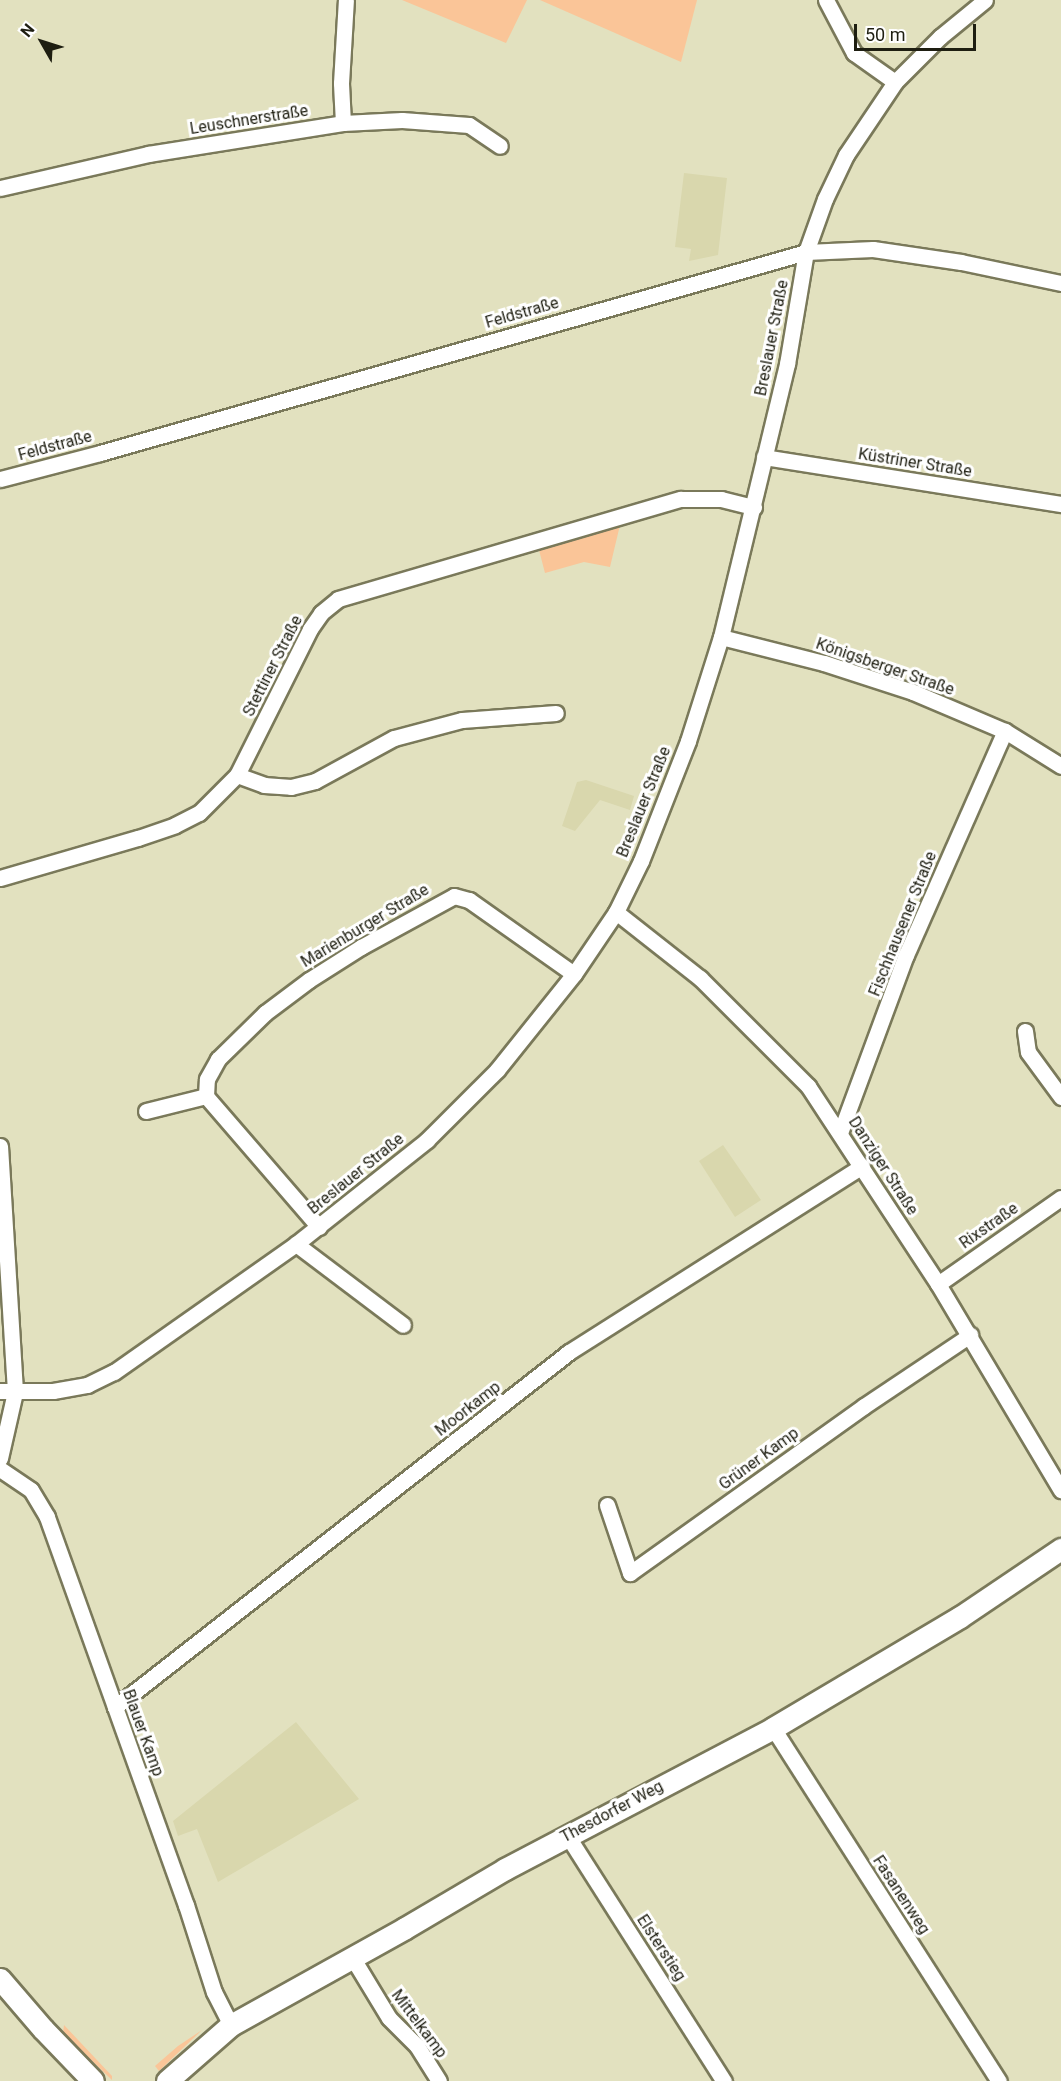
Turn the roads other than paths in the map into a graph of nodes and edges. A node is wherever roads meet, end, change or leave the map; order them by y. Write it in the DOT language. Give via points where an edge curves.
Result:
graph roads {
  1 [pos="346,0"];
  2 [pos="826,0"];
  3 [pos="985,0"];
  4 [pos="894,82"];
  5 [pos="343,123"];
  6 [pos="500,146"];
  7 [pos="0,188"];
  8 [pos="806,252"];
  9 [pos="1061,283"];
  10 [pos="764,457"];
  11 [pos="0,479"];
  12 [pos="1061,504"];
  13 [pos="754,507"];
  14 [pos="721,638"];
  15 [pos="556,713"];
  16 [pos="1005,731"];
  17 [pos="1061,766"];
  18 [pos="237,775"];
  19 [pos="0,878"];
  20 [pos="616,912"];
  21 [pos="574,975"];
  22 [pos="1025,1031"];
  23 [pos="206,1095"];
  24 [pos="1061,1097"];
  25 [pos="146,1112"];
  26 [pos="840,1133"];
  27 [pos="0,1146"];
  28 [pos="862,1166"];
  29 [pos="1061,1198"];
  30 [pos="319,1227"];
  31 [pos="296,1244"];
  32 [pos="938,1284"];
  33 [pos="403,1325"];
  34 [pos="970,1335"];
  35 [pos="7,1391"];
  36 [pos="0,1458"];
  37 [pos="0,1469"];
  38 [pos="1061,1490"];
  39 [pos="607,1505"];
  40 [pos="1061,1549"];
  41 [pos="115,1707"];
  42 [pos="773,1728"];
  43 [pos="567,1835"];
  44 [pos="352,1958"];
  45 [pos="0,1979"];
  46 [pos="231,2025"];
  47 [pos="93,2081"];
  48 [pos="167,2081"];
  49 [pos="439,2081"];
  50 [pos="724,2081"];
  51 [pos="999,2081"];
  1 -- 5 [label="street"];
  2 -- 4 [label="street" via="854,53"];
  3 -- 4 [label="street, Breslauer Straße"];
  4 -- 8 [label="street, Breslauer Straße" via="846,155"];
  5 -- 6 [label="street, Leuschnerstraße" via="402,120 469,125"];
  5 -- 7 [label="street, Leuschnerstraße" via="148,154"];
  8 -- 9 [label="street, Feldstraße" via="873,249"];
  8 -- 10 [label="street, Breslauer Straße" via="789,351"];
  8 -- 11 [label="street, Feldstraße"];
  10 -- 12 [label="street, Küstriner Straße"];
  10 -- 13 [label="street, Breslauer Straße"];
  13 -- 14 [label="street, Breslauer Straße"];
  13 -- 18 [label="street, Stettiner Straße" via="721,499 681,499 338,599 310,629"];
  14 -- 16 [label="street, Königsberger Straße" via="824,663 913,692"];
  14 -- 20 [label="street, Breslauer Straße" via="659,819"];
  15 -- 18 [label="street" via="462,720 394,738 315,782 291,787 264,785"];
  16 -- 17 [label="street, Königsberger Straße"];
  16 -- 26 [label="street, Fischhausener Straße" via="906,955"];
  18 -- 19 [label="street, Stettiner Straße" via="199,813 175,825"];
  20 -- 21 [label="street, Breslauer Straße"];
  20 -- 26 [label="street, Danziger Straße" via="700,978 737,1013 808,1086"];
  21 -- 23 [label="street, Marienburger Straße" via="469,900 454,896 361,947 265,1013 218,1059 207,1079"];
  21 -- 30 [label="street, Breslauer Straße" via="498,1070 456,1113"];
  22 -- 24 [label="street" via="1028,1053"];
  23 -- 25 [label="street"];
  23 -- 30 [label="street"];
  26 -- 28 [label="street, Danziger Straße"];
  27 -- 35 [label="street"];
  28 -- 32 [label="street, Danziger Straße"];
  28 -- 41 [label="street, Moorkamp" via="569,1352"];
  29 -- 32 [label="street, Rixstraße"];
  30 -- 31 [label="street, Breslauer Straße"];
  31 -- 33 [label="street"];
  31 -- 35 [label="street, Breslauer Straße" via="114,1372 87,1385 53,1391"];
  32 -- 34 [label="street, Danziger Straße"];
  34 -- 38 [label="street, Danziger Straße"];
  34 -- 39 [label="street, Grüner Kamp" via="630,1573"];
  35 -- 36 [label="street"];
  37 -- 41 [label="street, Blauer Kamp" via="21,1481 40,1503"];
  40 -- 42 [label="street, Thesdorfer Weg" via="960,1617"];
  41 -- 46 [label="street, Blauer Kamp" via="214,1992"];
  42 -- 43 [label="street, Thesdorfer Weg"];
  42 -- 51 [label="street, Fasanenweg"];
  43 -- 44 [label="street, Thesdorfer Weg"];
  43 -- 50 [label="street, Elsterstieg"];
  44 -- 46 [label="street, Thesdorfer Weg"];
  44 -- 49 [label="street, Mittelkamp" via="389,2018 417,2046"];
  45 -- 47 [label="street"];
  46 -- 48 [label="street, Thesdorfer Weg"];
}
